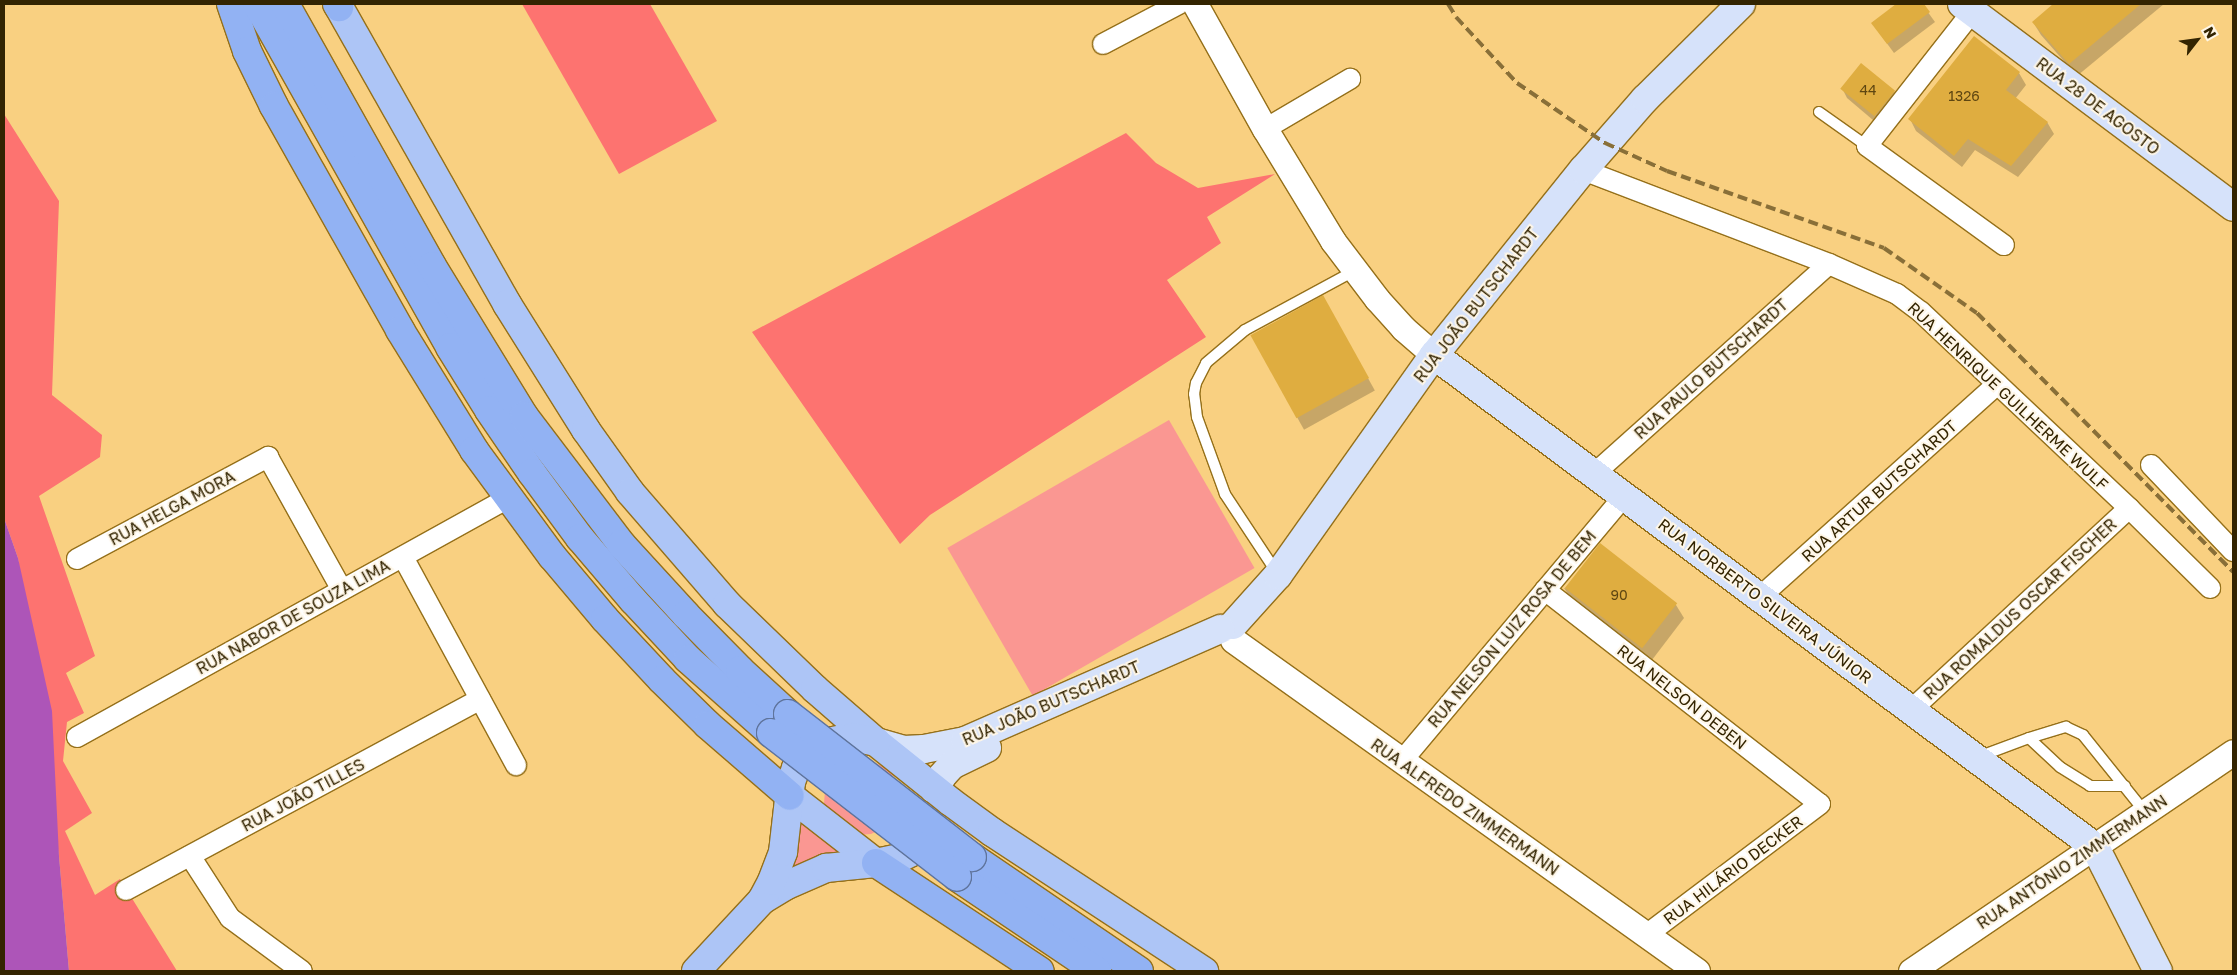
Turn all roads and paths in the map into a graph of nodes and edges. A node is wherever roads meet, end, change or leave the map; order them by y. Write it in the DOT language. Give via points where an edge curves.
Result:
graph roads {
  1 [pos="231,4"];
  2 [pos="257,4"];
  3 [pos="285,4"];
  4 [pos="1178,4"];
  5 [pos="1195,4"];
  6 [pos="1741,4"];
  7 [pos="340,5"];
  8 [pos="1967,8"];
  9 [pos="1104,44"];
  10 [pos="1350,79"];
  11 [pos="1819,112"];
  12 [pos="1265,129"];
  13 [pos="1867,146"];
  14 [pos="1583,170"];
  15 [pos="2233,207"];
  16 [pos="2004,245"];
  17 [pos="1828,264"];
  18 [pos="1354,271"];
  19 [pos="1434,355"];
  20 [pos="1997,384"];
  21 [pos="2151,465"];
  22 [pos="1594,474"];
  23 [pos="1624,496"];
  24 [pos="508,498"];
  25 [pos="2129,508"];
  26 [pos="2233,550"];
  27 [pos="403,556"];
  28 [pos="77,559"];
  29 [pos="1278,575"];
  30 [pos="2210,588"];
  31 [pos="342,590"];
  32 [pos="1545,590"];
  33 [pos="1760,597"];
  34 [pos="1229,634"];
  35 [pos="480,699"];
  36 [pos="1911,710"];
  37 [pos="779,724"];
  38 [pos="77,737"];
  39 [pos="2029,738"];
  40 [pos="876,742"];
  41 [pos="2233,752"];
  42 [pos="1976,758"];
  43 [pos="1401,762"];
  44 [pos="516,765"];
  45 [pos="952,766"];
  46 [pos="766,777"];
  47 [pos="2125,786"];
  48 [pos="934,789"];
  49 [pos="790,796"];
  50 [pos="1820,804"];
  51 [pos="2145,812"];
  52 [pos="967,814"];
  53 [pos="785,843"];
  54 [pos="2095,847"];
  55 [pos="190,856"];
  56 [pos="964,867"];
  57 [pos="885,870"];
  58 [pos="126,890"];
  59 [pos="762,900"];
  60 [pos="1646,935"];
  61 [pos="302,971"];
  62 [pos="696,971"];
  63 [pos="1040,971"];
  64 [pos="1097,971"];
  65 [pos="1139,971"];
  66 [pos="1204,971"];
  67 [pos="1697,971"];
  68 [pos="1911,971"];
  69 [pos="2158,971"];
  1 -- 24 [label="highway" via="247,51 274,106 400,330 474,450"];
  2 -- 37 [label="highway" via="450,347 532,473 580,538 688,659"];
  3 -- 37 [label="highway" via="432,266 524,416 621,544 740,670"];
  4 -- 9 [label="street"];
  5 -- 12 [label="street"];
  6 -- 14 [label="main road, RUA JOÃO BUTSCHARDT" via="1646,99"];
  7 -- 40 [label="main road" via="507,304 581,422 630,492 727,604 815,689"];
  8 -- 13 [label="street"];
  8 -- 15 [label="main road, RUA 28 DE AGOSTO"];
  10 -- 12 [label="street"];
  11 -- 13 [label="lane"];
  12 -- 18 [label="street"];
  13 -- 16 [label="street"];
  14 -- 17 [label="street, RUA HENRIQUE GUILHERME WULF"];
  14 -- 19 [label="main road, RUA JOÃO BUTSCHARDT"];
  17 -- 20 [label="street, RUA HENRIQUE GUILHERME WULF" via="1897,294 1921,312"];
  17 -- 22 [label="street, RUA PAULO BUTSCHARDT"];
  18 -- 19 [label="street" via="1403,328"];
  18 -- 29 [label="lane" via="1245,330 1206,363 1196,384 1197,417 1225,494"];
  19 -- 22 [label="main road, RUA NORBERTO SILVEIRA JÚNIOR"];
  19 -- 29 [label="main road, RUA JOÃO BUTSCHARDT"];
  20 -- 25 [label="street, RUA HENRIQUE GUILHERME WULF"];
  20 -- 33 [label="street, RUA ARTUR BUTSCHARDT"];
  21 -- 26 [label="street"];
  22 -- 23 [label="main road, RUA NORBERTO SILVEIRA JÚNIOR"];
  23 -- 32 [label="street, RUA NELSON LUIZ ROSA DE BEM"];
  23 -- 33 [label="main road, RUA NORBERTO SILVEIRA JÚNIOR"];
  24 -- 27 [label="street, RUA NABOR DE SOUZA LIMA"];
  24 -- 46 [label="highway" via="552,556 618,633 662,680"];
  25 -- 30 [label="street, RUA HENRIQUE GUILHERME WULF"];
  25 -- 36 [label="street, RUA ROMALDUS OSCAR FISCHER"];
  27 -- 31 [label="street, RUA NABOR DE SOUZA LIMA"];
  27 -- 35 [label="street"];
  28 -- 31 [label="street, RUA HELGA MORA" via="268,457"];
  29 -- 34 [label="main road, RUA JOÃO BUTSCHARDT"];
  31 -- 38 [label="street, RUA NABOR DE SOUZA LIMA"];
  32 -- 43 [label="street, RUA NELSON LUIZ ROSA DE BEM"];
  32 -- 50 [label="street, RUA NELSON DEBEN"];
  33 -- 36 [label="main road, RUA NORBERTO SILVEIRA JÚNIOR"];
  34 -- 40 [label="main road, RUA JOÃO BUTSCHARDT" via="965,741 904,750"];
  34 -- 43 [label="street, RUA ALFREDO ZIMMERMANN"];
  34 -- 45 [label="main road, RUA JOÃO BUTSCHARDT"];
  35 -- 44 [label="street"];
  35 -- 55 [label="street, RUA JOÃO TILLES"];
  36 -- 42 [label="main road, RUA NORBERTO SILVEIRA JÚNIOR"];
  37 -- 56 [label="highway, bridge"];
  39 -- 42 [label="lane"];
  39 -- 47 [label="lane" via="2060,767 2090,786"];
  39 -- 47 [label="lane" via="2066,727 2083,735"];
  40 -- 48 [label="main road"];
  40 -- 49 [label="main road" via="853,737 819,744 796,768"];
  41 -- 51 [label="street, RUA ANTÔNIO ZIMMERMANN"];
  42 -- 54 [label="main road, RUA NORBERTO SILVEIRA JÚNIOR"];
  43 -- 60 [label="street, RUA ALFREDO ZIMMERMANN"];
  45 -- 48 [label="main road, RUA JOÃO BUTSCHARDT"];
  45 -- 52 [label="main road" via="959,797"];
  46 -- 49 [label="highway"];
  46 -- 53 [label="main road" via="775,794"];
  47 -- 51 [label="lane"];
  48 -- 52 [label="main road"];
  48 -- 57 [label="main road" via="937,803 932,830 912,852"];
  49 -- 53 [label="main road"];
  49 -- 57 [label="main road"];
  50 -- 60 [label="street, RUA HILÁRIO DECKER"];
  51 -- 54 [label="street, RUA ANTÔNIO ZIMMERMANN"];
  52 -- 66 [label="main road"];
  53 -- 59 [label="main road" via="778,869"];
  54 -- 68 [label="street, RUA ANTÔNIO ZIMMERMANN"];
  54 -- 69 [label="main road"];
  55 -- 58 [label="street, RUA JOÃO TILLES"];
  55 -- 61 [label="street" via="230,918"];
  56 -- 64 [label="highway"];
  56 -- 65 [label="highway"];
  57 -- 59 [label="main road" via="826,868"];
  57 -- 63 [label="highway"];
  59 -- 62 [label="main road"];
  60 -- 67 [label="street, RUA ALFREDO ZIMMERMANN"];
}
